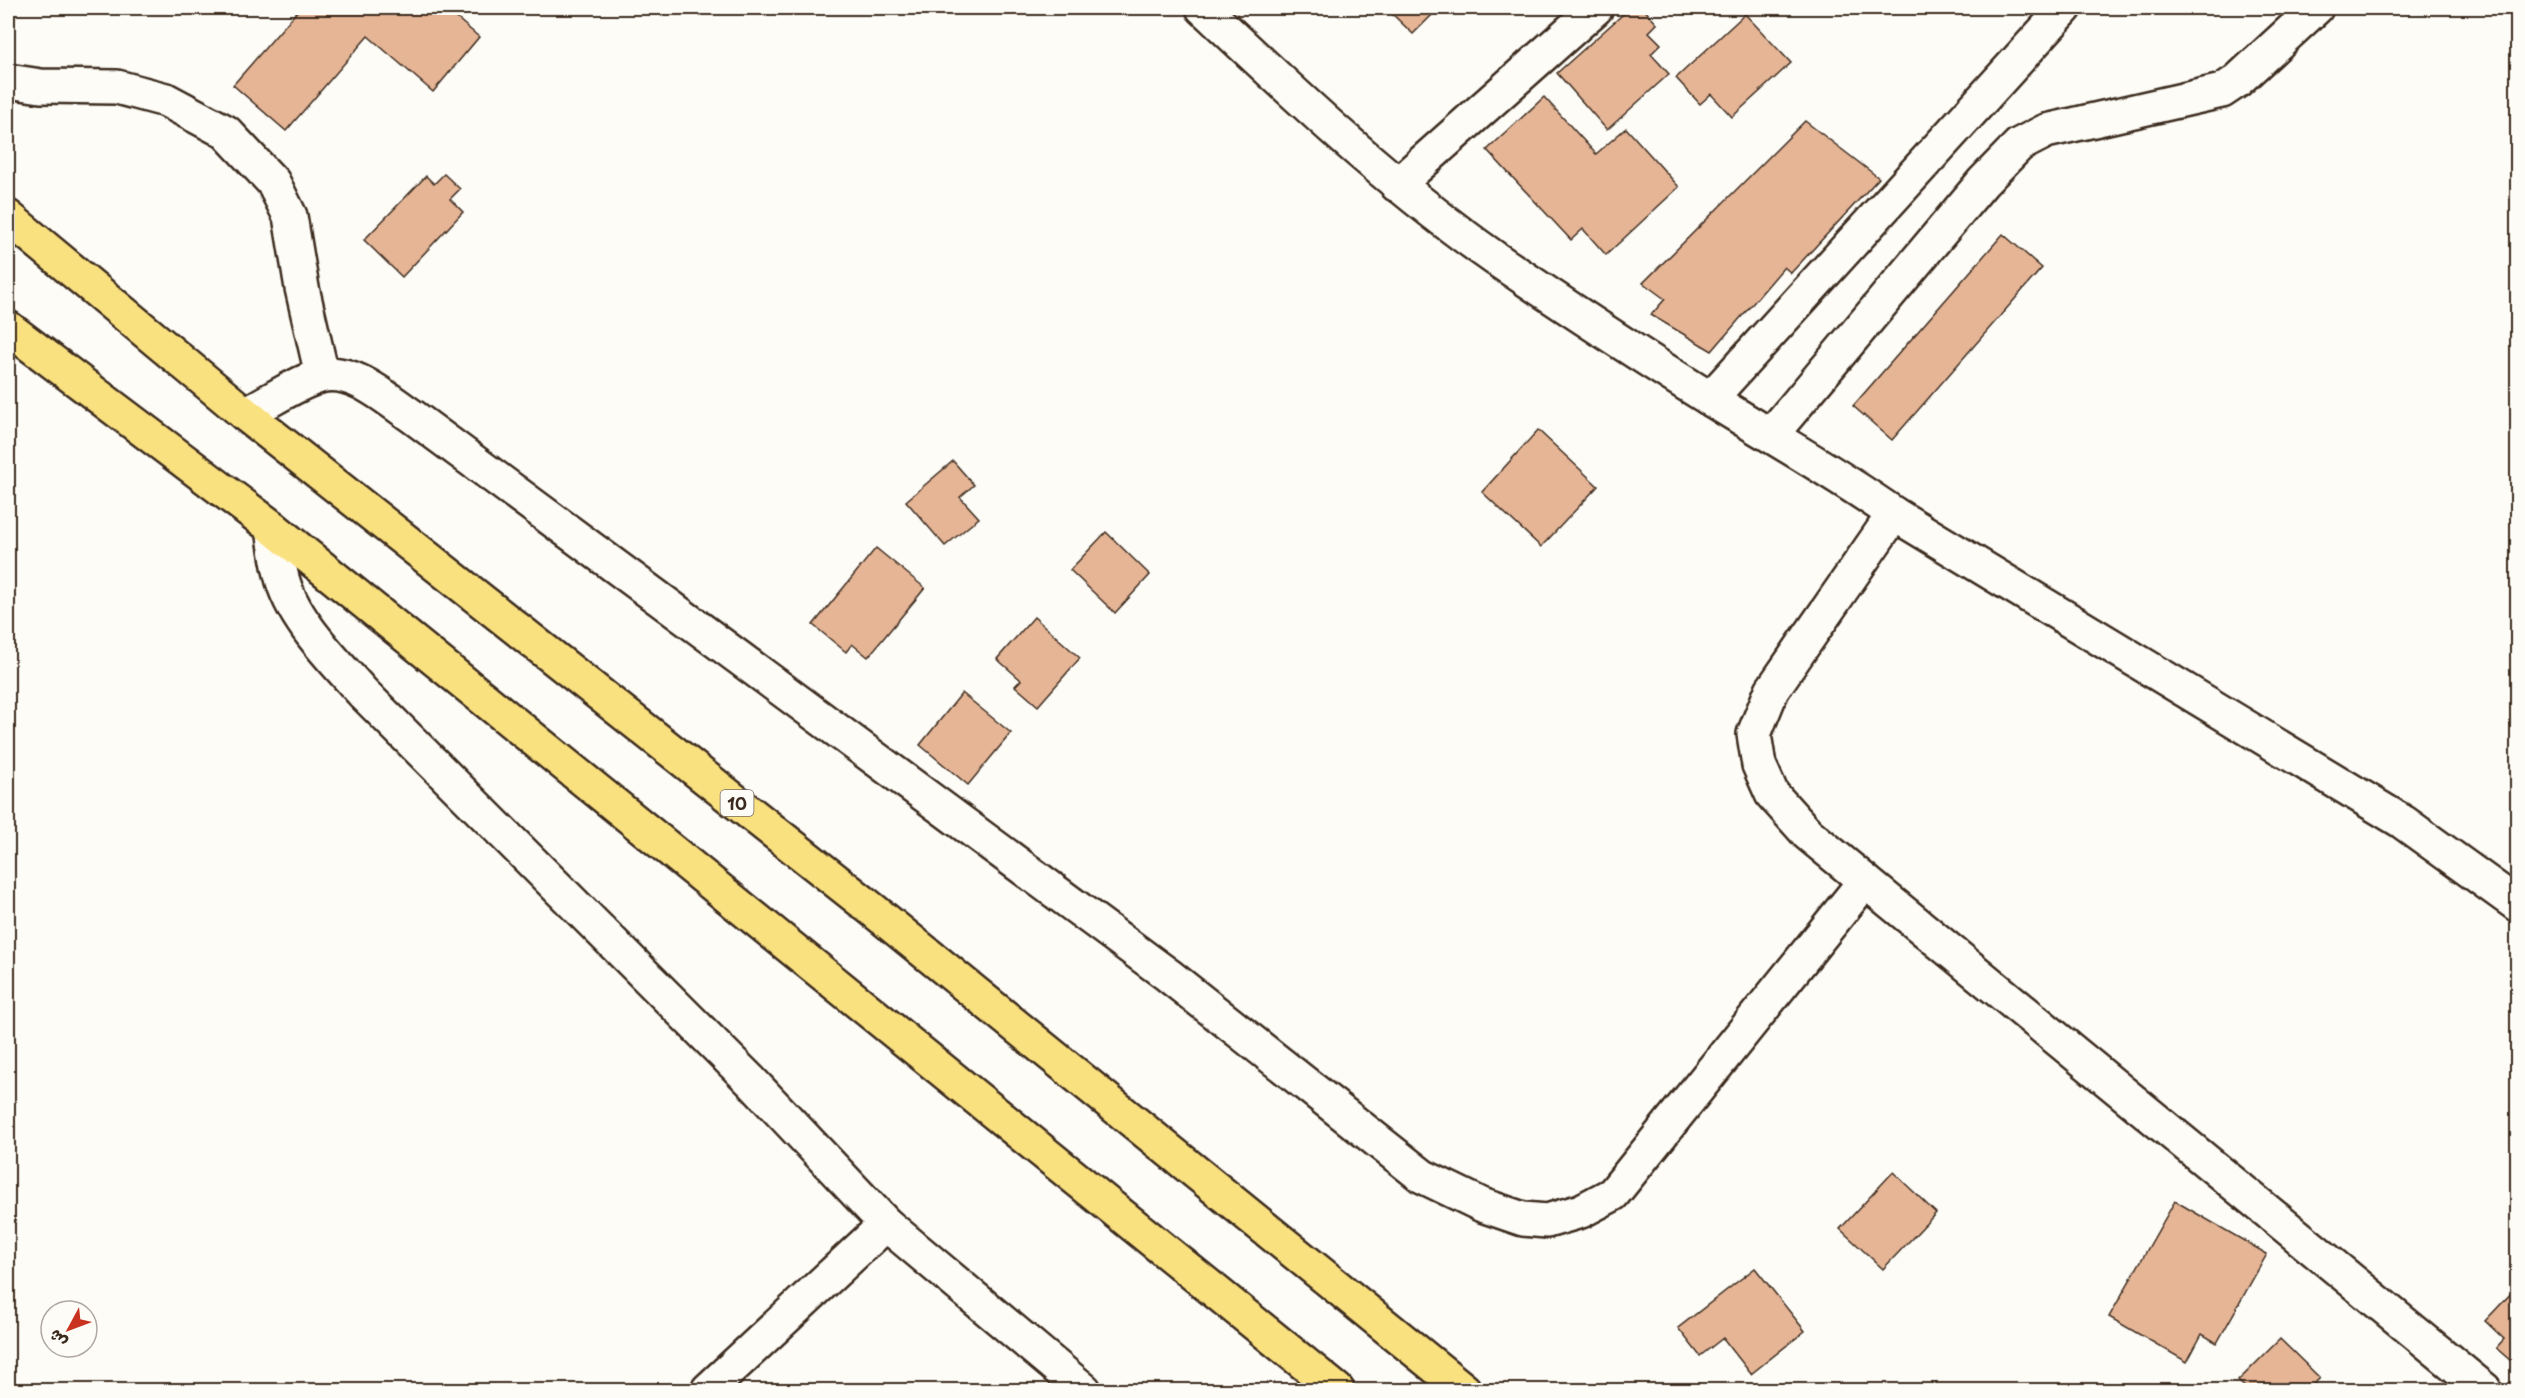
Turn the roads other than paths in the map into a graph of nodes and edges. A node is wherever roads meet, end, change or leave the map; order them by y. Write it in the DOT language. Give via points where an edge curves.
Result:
graph roads {
  1 [pos="1203,8"];
  2 [pos="1596,8"];
  3 [pos="2065,8"];
  4 [pos="2316,8"];
  5 [pos="8,81"];
  6 [pos="1397,185"];
  7 [pos="8,217"];
  8 [pos="8,328"];
  9 [pos="322,375"];
  10 [pos="1710,399"];
  11 [pos="245,414"];
  12 [pos="1771,435"];
  13 [pos="1894,514"];
  14 [pos="273,528"];
  15 [pos="1865,881"];
  16 [pos="2517,905"];
  17 [pos="886,1224"];
  18 [pos="708,1390"];
  19 [pos="1084,1390"];
  20 [pos="1337,1390"];
  21 [pos="1464,1390"];
  22 [pos="2485,1390"];
  1 -- 6 [label="street"];
  2 -- 6 [label="street"];
  3 -- 10 [label="street"];
  4 -- 12 [label="street" via="2222,91 2046,131 2019,145 1983,182"];
  5 -- 9 [label="street" via="41,86 117,87 166,99 226,132 273,182 290,216"];
  6 -- 10 [label="street" via="1495,258"];
  7 -- 11 [label="highway, 10"];
  8 -- 14 [label="highway"];
  9 -- 11 [label="street"];
  9 -- 15 [label="street" via="345,376 368,386 412,416 1168,975 1422,1176 1523,1220 1547,1221 1581,1211 1613,1194"];
  10 -- 12 [label="street"];
  11 -- 21 [label="highway, 10" via="873,910"];
  12 -- 13 [label="street"];
  13 -- 15 [label="street" via="1772,690 1754,734 1759,765 1772,794 1808,834"];
  13 -- 16 [label="street" via="2403,822"];
  14 -- 17 [label="street" via="284,585 321,646 363,693 752,1082"];
  14 -- 20 [label="highway"];
  15 -- 22 [label="street"];
  17 -- 18 [label="street"];
  17 -- 19 [label="street"];
}
